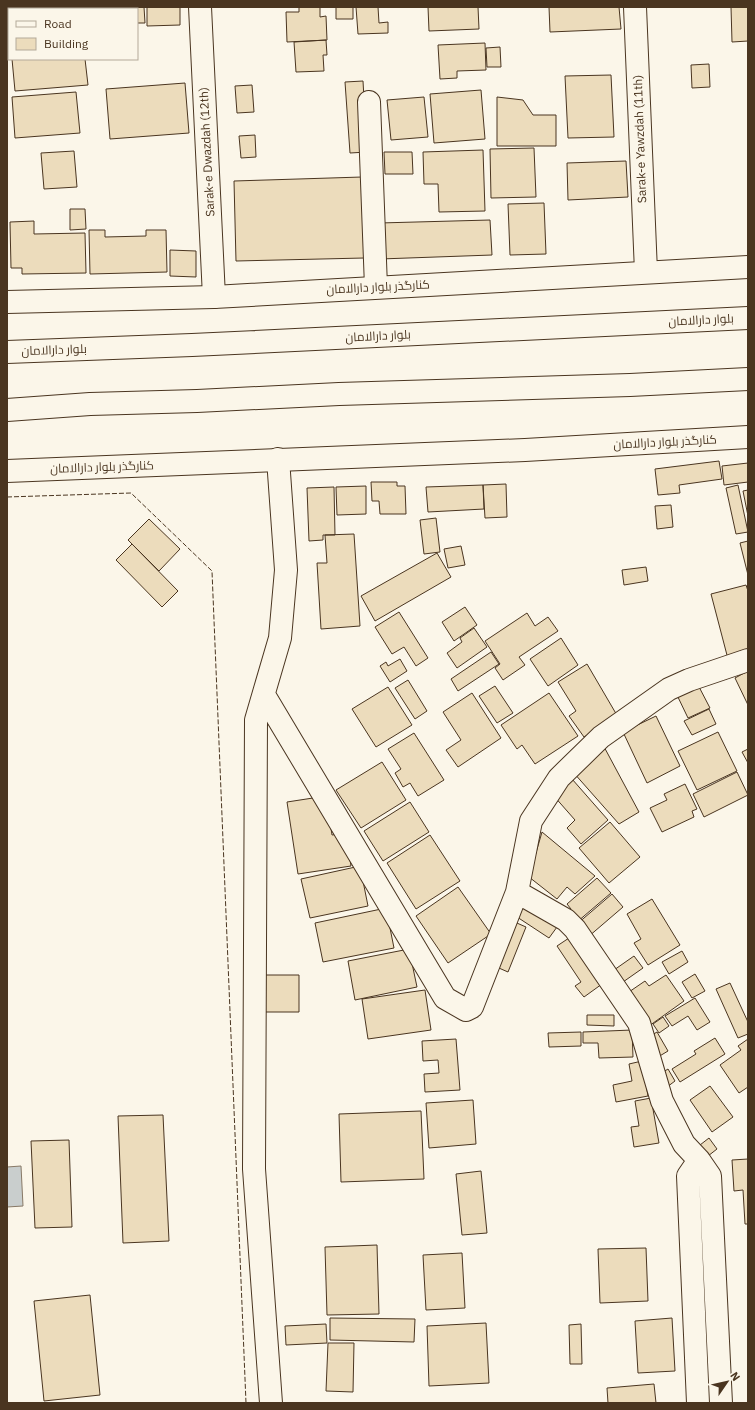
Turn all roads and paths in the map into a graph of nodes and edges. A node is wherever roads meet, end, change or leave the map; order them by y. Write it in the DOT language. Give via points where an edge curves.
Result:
graph roads {
  1 [pos="200,7"];
  2 [pos="635,7"];
  3 [pos="369,102"];
  4 [pos="748,267"];
  5 [pos="646,272"];
  6 [pos="376,288"];
  7 [pos="214,297"];
  8 [pos="7,302"];
  9 [pos="748,318"];
  10 [pos="7,352"];
  11 [pos="748,379"];
  12 [pos="7,410"];
  13 [pos="748,438"];
  14 [pos="278,459"];
  15 [pos="7,471"];
  16 [pos="748,660"];
  17 [pos="264,695"];
  18 [pos="517,892"];
  19 [pos="699,1160"];
  20 [pos="720,1376"];
  21 [pos="697,1377"];
  22 [pos="271,1403"];
  23 [pos="698,1403"];
  24 [pos="721,1403"];
  1 -- 7 [label="street, Sarak-e Dwazdah (12th)"];
  2 -- 5 [label="street, Sarak-e Yawzdah (11th)"];
  3 -- 6 [label="street"];
  4 -- 5 [label="street, کنارگذر بلوار دارالامان"];
  5 -- 6 [label="street, کنارگذر بلوار دارالامان"];
  6 -- 7 [label="street, کنارگذر بلوار دارالامان"];
  7 -- 8 [label="street, کنارگذر بلوار دارالامان"];
  9 -- 10 [label="street, بلوار دارالامان"];
  11 -- 12 [label="street" via="90,404"];
  13 -- 14 [label="street, کنارگذر بلوار دارالامان" via="525,450"];
  14 -- 15 [label="street, کنارگذر بلوار دارالامان"];
  14 -- 17 [label="street" via="286,570 280,638"];
  16 -- 18 [label="street" via="669,689 601,737 559,778 531,821"];
  17 -- 18 [label="street" via="445,998 466,1010 472,1007"];
  17 -- 22 [label="street" via="256,720 254,1170"];
  18 -- 19 [label="street" via="566,920 575,929 639,1023 662,1101 684,1144"];
  19 -- 20 [label="street" via="710,1176"];
  19 -- 21 [label="street" via="688,1176"];
  20 -- 21 [label="street"];
  20 -- 24 [label="street"];
  21 -- 23 [label="street"];
}
